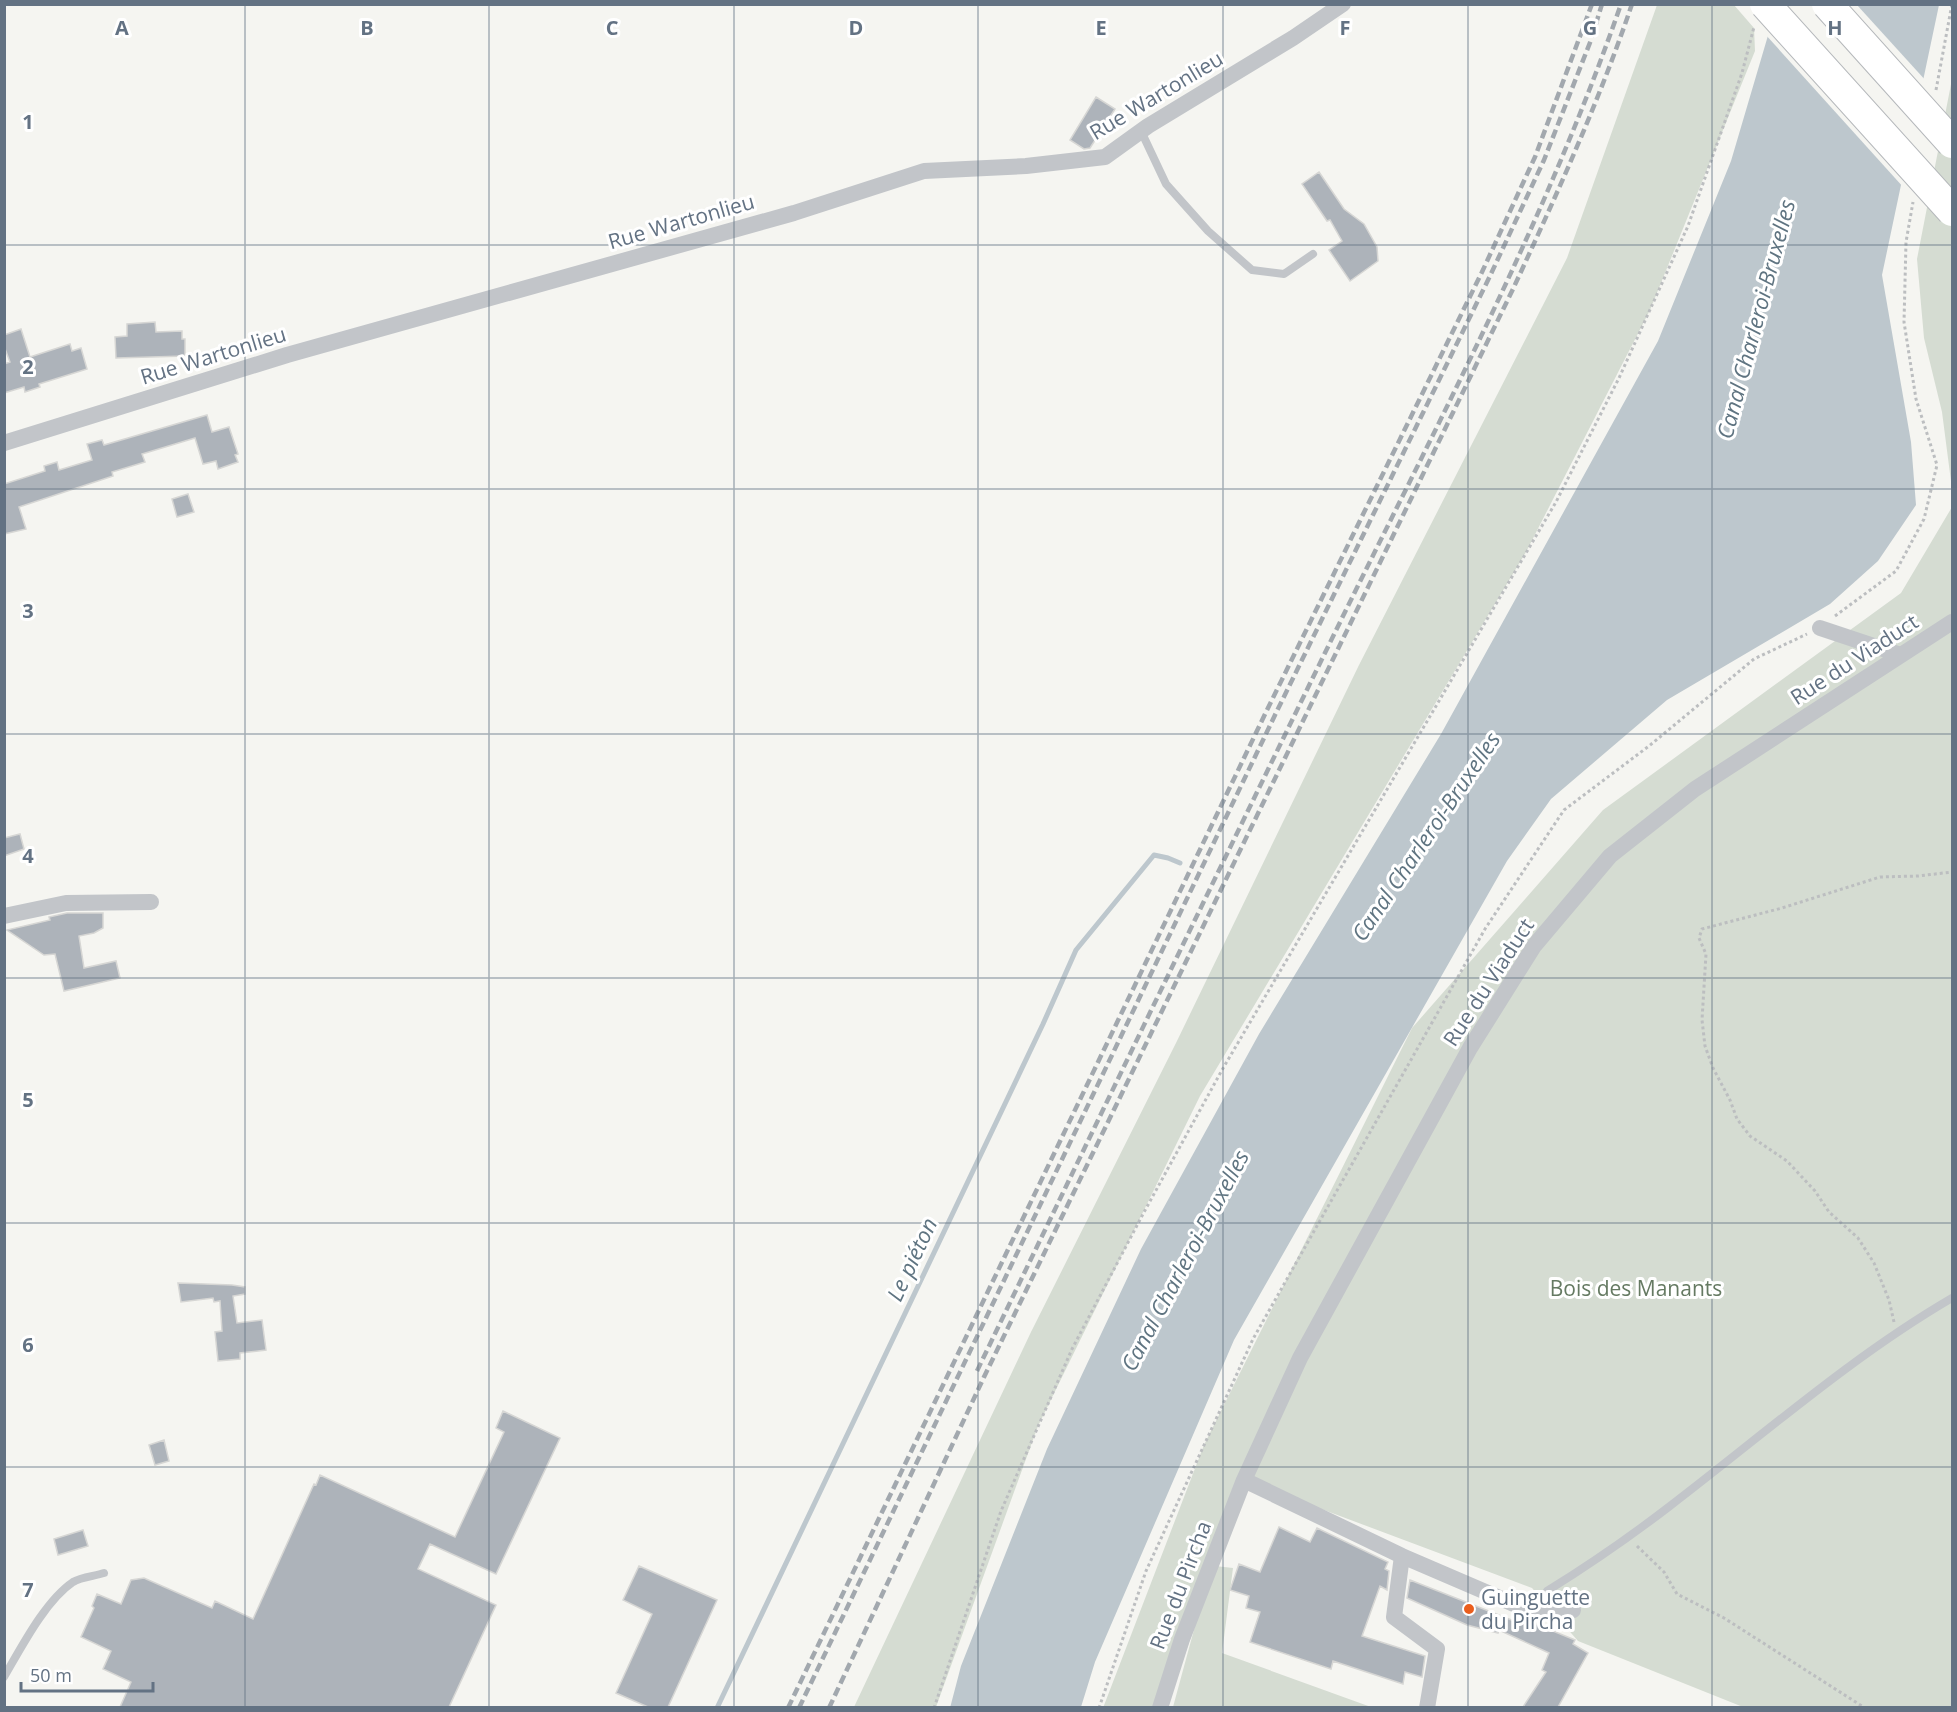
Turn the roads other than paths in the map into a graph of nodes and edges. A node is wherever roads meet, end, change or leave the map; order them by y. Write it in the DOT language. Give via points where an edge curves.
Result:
graph roads {
  1 [pos="1343,4"];
  2 [pos="1827,4"];
  3 [pos="1761,12"];
  4 [pos="1141,130"];
  5 [pos="1953,143"];
  6 [pos="1953,211"];
  7 [pos="1312,254"];
  8 [pos="4,443"];
  9 [pos="1953,622"];
  10 [pos="1820,628"];
  11 [pos="1901,655"];
  12 [pos="151,902"];
  13 [pos="4,916"];
  14 [pos="1953,1298"];
  15 [pos="1244,1480"];
  16 [pos="1402,1556"];
  17 [pos="104,1573"];
  18 [pos="1535,1606"];
  19 [pos="1573,1610"];
  20 [pos="4,1677"];
  21 [pos="1160,1707"];
  22 [pos="1426,1707"];
  1 -- 4 [label="street, Rue Wartonlieu"];
  2 -- 5 [label="highway, bridge"];
  3 -- 6 [label="highway, bridge"];
  4 -- 7 [label="lane" via="1166,184 1208,231 1252,270 1284,274"];
  4 -- 8 [label="street, Rue Wartonlieu" via="1105,157 924,171 794,213 286,355"];
  9 -- 11 [label="street, Rue du Viaduct"];
  10 -- 11 [label="street"];
  11 -- 15 [label="street, Rue du Viaduct" via="1695,789 1610,856 1534,946 1470,1048 1299,1358"];
  12 -- 13 [label="street" via="66,903"];
  14 -- 18 [label="lane" via="1897,1332 1669,1507 1547,1591"];
  15 -- 16 [label="street"];
  15 -- 21 [label="street, Rue du Pircha"];
  16 -- 18 [label="street" via="1516,1605"];
  16 -- 22 [label="street" via="1394,1617 1437,1649"];
  17 -- 20 [label="lane" via="74,1581 57,1597"];
  18 -- 19 [label="street"];
}
